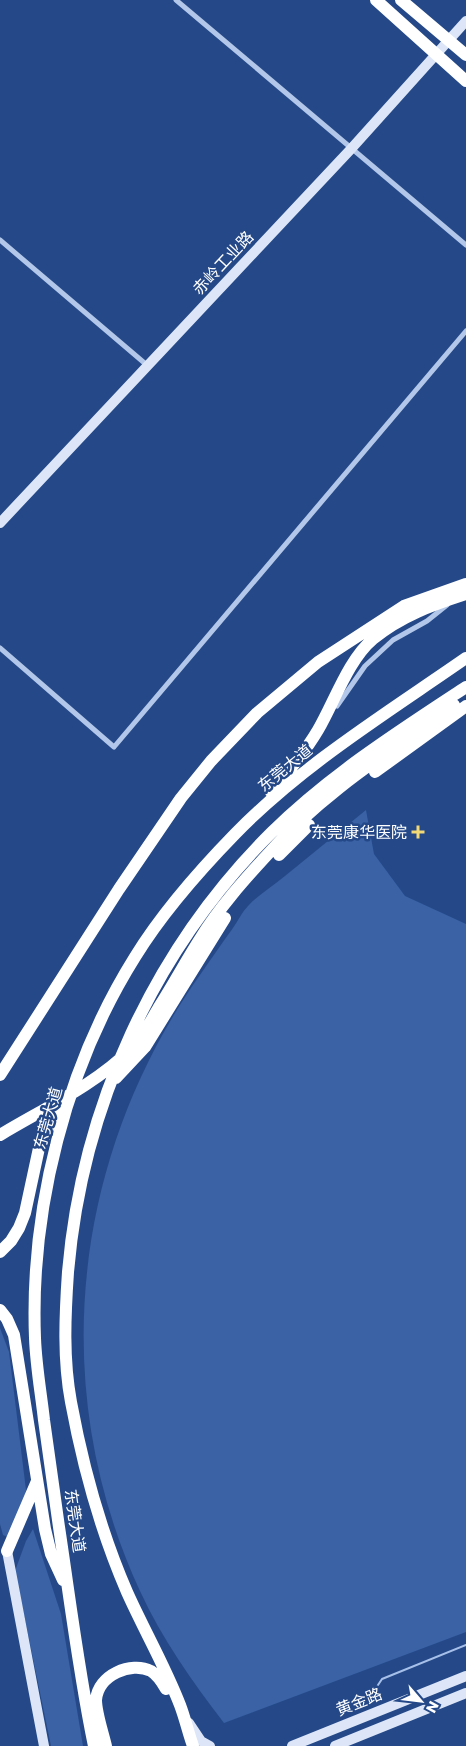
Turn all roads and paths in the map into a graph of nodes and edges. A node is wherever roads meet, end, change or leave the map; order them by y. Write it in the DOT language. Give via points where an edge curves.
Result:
graph roads {
  1 [pos="176,0"];
  2 [pos="376,0"];
  3 [pos="401,0"];
  4 [pos="466,21"];
  5 [pos="464,53"];
  6 [pos="466,81"];
  7 [pos="352,148"];
  8 [pos="0,240"];
  9 [pos="466,245"];
  10 [pos="466,331"];
  11 [pos="148,366"];
  12 [pos="0,523"];
  13 [pos="466,578"];
  14 [pos="466,584"];
  15 [pos="466,594"];
  16 [pos="434,600"];
  17 [pos="398,621"];
  18 [pos="352,639"];
  19 [pos="0,648"];
  20 [pos="466,658"];
  21 [pos="466,687"];
  22 [pos="466,696"];
  23 [pos="466,706"];
  24 [pos="317,731"];
  25 [pos="234,835"];
  26 [pos="83,1060"];
  27 [pos="0,1075"];
  28 [pos="109,1085"];
  29 [pos="0,1135"];
  30 [pos="0,1252"];
  31 [pos="0,1310"];
  32 [pos="37,1482"];
  33 [pos="4,1551"];
  34 [pos="68,1588"];
  35 [pos="466,1676"];
  36 [pos="466,1693"];
  37 [pos="179,1704"];
  38 [pos="39,1746"];
  39 [pos="44,1746"];
  40 [pos="94,1746"];
  41 [pos="106,1746"];
  42 [pos="192,1746"];
  43 [pos="210,1746"];
  44 [pos="292,1746"];
  45 [pos="335,1746"];
  1 -- 7 [label="street"];
  2 -- 6 [label="highway"];
  3 -- 5 [label="highway"];
  4 -- 7 [label="street, 赤岭工业路"];
  7 -- 9 [label="street"];
  7 -- 11 [label="street, 赤岭工业路"];
  8 -- 11 [label="street"];
  10 -- 19 [label="street" via="114,747"];
  11 -- 12 [label="street, 赤岭工业路"];
  13 -- 24 [label="street" via="448,604 427,622 393,640 365,666"];
  14 -- 16 [label="highway"];
  15 -- 16 [label="highway"];
  16 -- 17 [label="highway"];
  16 -- 18 [label="highway" via="404,606"];
  17 -- 18 [label="highway"];
  17 -- 24 [label="highway" via="372,640 358,656"];
  18 -- 27 [label="highway" via="256,713 181,798"];
  20 -- 25 [label="highway, 东莞大道" via="320,761"];
  21 -- 28 [label="highway, 东莞大道" via="334,779 301,805 251,854 220,889 161,974"];
  22 -- 29 [label="highway" via="337,789 287,833 241,884 206,930 151,1022 114,1066"];
  23 -- 28 [label="highway" via="337,801 276,857 222,922 145,1046"];
  24 -- 25 [label="highway" via="298,760"];
  25 -- 26 [label="highway, 东莞大道" via="169,910 136,956 99,1023"];
  26 -- 30 [label="highway" via="39,1148 19,1228"];
  26 -- 34 [label="highway, 东莞大道" via="54,1154 35,1282 39,1381"];
  28 -- 37 [label="highway, 东莞大道" via="86,1162 70,1248 64,1338 70,1400 85,1464 115,1560"];
  31 -- 32 [label="highway" via="14,1335"];
  32 -- 33 [label="highway"];
  32 -- 34 [label="highway" via="52,1554 58,1573"];
  33 -- 38 [label="street"];
  33 -- 39 [label="street"];
  34 -- 40 [label="highway, 东莞大道"];
  35 -- 44 [label="street, 黄金路"];
  36 -- 45 [label="street, 黄金路"];
  37 -- 42 [label="highway, 东莞大道"];
  37 -- 43 [label="street" via="192,1729"];
  41 -- 42 [label="highway" via="96,1700 99,1691 110,1676 128,1668 141,1668 160,1678"];
}
